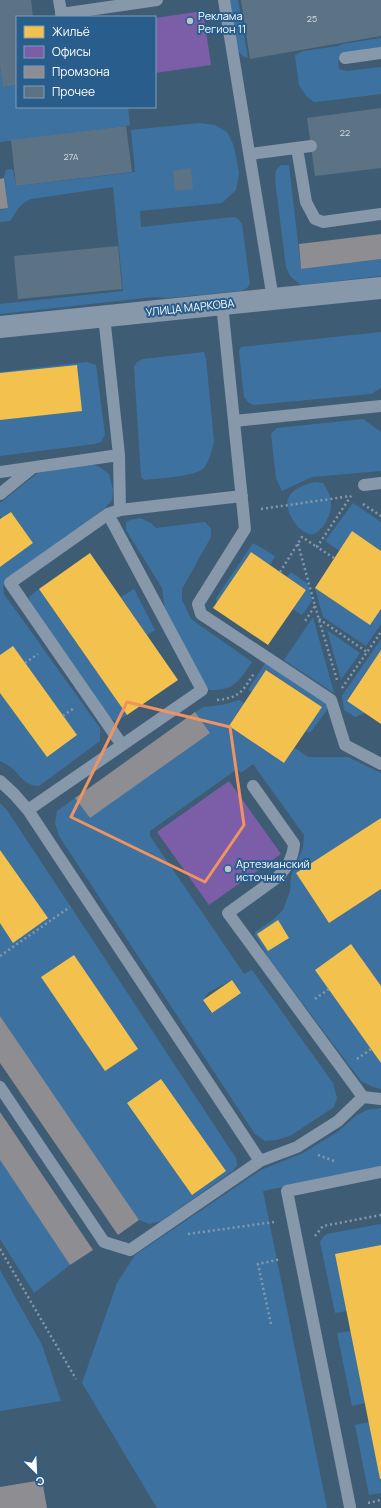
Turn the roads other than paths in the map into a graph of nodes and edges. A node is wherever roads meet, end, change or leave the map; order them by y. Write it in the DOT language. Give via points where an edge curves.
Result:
graph roads {
  1 [pos="59,0"];
  2 [pos="157,0"];
  3 [pos="224,0"];
  4 [pos="61,15"];
  5 [pos="381,53"];
  6 [pos="345,58"];
  7 [pos="311,146"];
  8 [pos="297,148"];
  9 [pos="250,154"];
  10 [pos="381,214"];
  11 [pos="381,288"];
  12 [pos="273,299"];
  13 [pos="222,304"];
  14 [pos="104,316"];
  15 [pos="0,327"];
  16 [pos="381,406"];
  17 [pos="234,420"];
  18 [pos="119,455"];
  19 [pos="32,468"];
  20 [pos="0,472"];
  21 [pos="381,483"];
  22 [pos="364,484"];
  23 [pos="0,494"];
  24 [pos="242,496"];
  25 [pos="114,512"];
  26 [pos="122,745"];
  27 [pos="381,764"];
  28 [pos="0,781"];
  29 [pos="253,786"];
  30 [pos="28,810"];
  31 [pos="0,1087"];
  32 [pos="363,1097"];
  33 [pos="381,1100"];
  34 [pos="260,1161"];
  35 [pos="381,1172"];
  36 [pos="350,1507"];
  1 -- 4 [label="lane"];
  2 -- 4 [label="lane"];
  3 -- 9 [label="lane"];
  5 -- 6 [label="lane"];
  7 -- 8 [label="lane"];
  8 -- 9 [label="lane"];
  8 -- 10 [label="lane" via="306,202 315,218 323,222"];
  9 -- 12 [label="lane"];
  11 -- 12 [label="street, УЛИЦА МАРКОВА"];
  12 -- 13 [label="street, УЛИЦА МАРКОВА"];
  13 -- 14 [label="street, УЛИЦА МАРКОВА"];
  13 -- 17 [label="lane"];
  14 -- 15 [label="street, УЛИЦА МАРКОВА"];
  14 -- 18 [label="lane"];
  16 -- 17 [label="lane"];
  17 -- 24 [label="lane"];
  18 -- 19 [label="lane"];
  18 -- 25 [label="lane"];
  19 -- 20 [label="lane"];
  19 -- 23 [label="lane"];
  21 -- 22 [label="lane"];
  24 -- 25 [label="lane"];
  24 -- 27 [label="lane" via="245,529 198,604 201,614 332,700 345,745"];
  25 -- 26 [label="lane" via="202,690"];
  25 -- 26 [label="lane" via="10,583"];
  26 -- 30 [label="lane"];
  28 -- 30 [label="lane"];
  29 -- 32 [label="lane" via="294,844 293,853 285,870 278,877 228,913"];
  30 -- 34 [label="lane"];
  31 -- 34 [label="lane" via="104,1242 130,1250"];
  32 -- 33 [label="lane"];
  32 -- 34 [label="lane" via="338,1121 297,1148"];
  35 -- 36 [label="lane" via="287,1191"];
}
